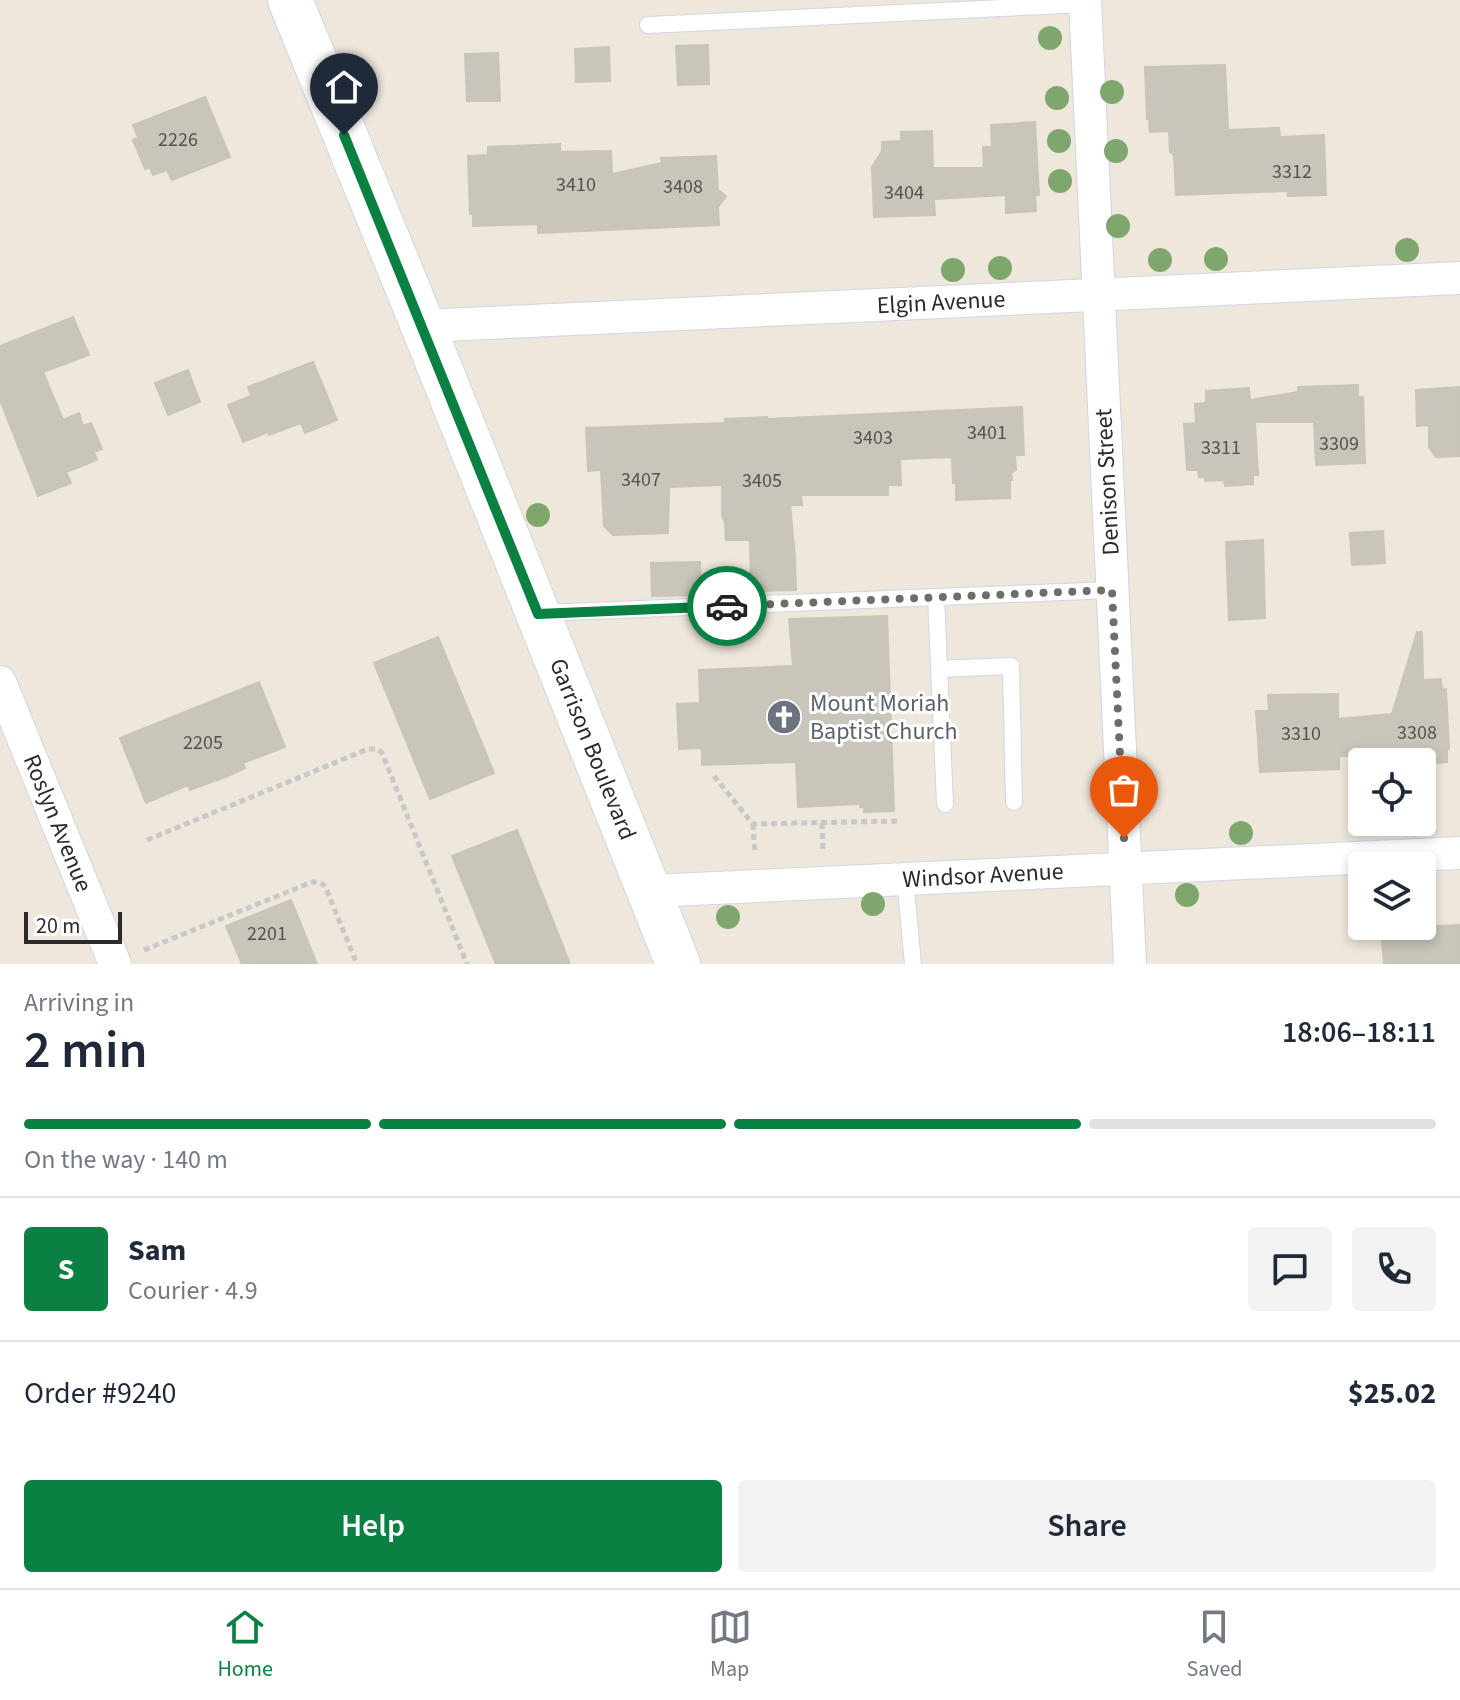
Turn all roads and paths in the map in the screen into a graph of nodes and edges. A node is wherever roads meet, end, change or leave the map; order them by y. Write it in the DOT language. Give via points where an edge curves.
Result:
graph roads {
  1 [pos="290,0"];
  2 [pos="1086,2"];
  3 [pos="648,25"];
  4 [pos="1460,278"];
  5 [pos="1099,294"];
  6 [pos="423,326"];
  7 [pos="1112,590"];
  8 [pos="936,597"];
  9 [pos="538,614"];
  10 [pos="939,669"];
  11 [pos="0,682"];
  12 [pos="714,776"];
  13 [pos="1014,802"];
  14 [pos="945,804"];
  15 [pos="900,821"];
  16 [pos="822,823"];
  17 [pos="753,824"];
  18 [pos="147,840"];
  19 [pos="823,851"];
  20 [pos="1460,853"];
  21 [pos="755,854"];
  22 [pos="1126,869"];
  23 [pos="905,879"];
  24 [pos="650,891"];
  25 [pos="130,957"];
  26 [pos="357,964"];
  27 [pos="467,964"];
  28 [pos="678,964"];
  29 [pos="913,964"];
  30 [pos="1130,964"];
  1 -- 6 [label="main road, Garrison Boulevard"];
  2 -- 3 [label="lane"];
  2 -- 5 [label="street, Denison Street"];
  4 -- 5 [label="street, Elgin Avenue"];
  5 -- 6 [label="street, Elgin Avenue"];
  5 -- 7 [label="street, Denison Street"];
  6 -- 9 [label="main road, Garrison Boulevard"];
  7 -- 8 [label="lane"];
  7 -- 22 [label="street, Denison Street"];
  8 -- 9 [label="lane"];
  8 -- 10 [label="lane"];
  9 -- 24 [label="main road, Garrison Boulevard"];
  10 -- 13 [label="lane" via="1011,666"];
  10 -- 14 [label="lane"];
  11 -- 25 [label="street, Roslyn Avenue"];
  12 -- 17 [label="path"];
  15 -- 16 [label="path"];
  16 -- 17 [label="path"];
  16 -- 19 [label="path"];
  17 -- 21 [label="path"];
  18 -- 27 [label="path" via="377,749"];
  20 -- 22 [label="street, Windsor Avenue"];
  22 -- 23 [label="street, Windsor Avenue"];
  22 -- 30 [label="street, Denison Street"];
  23 -- 24 [label="street, Windsor Avenue"];
  23 -- 29 [label="lane"];
  24 -- 28 [label="main road, Garrison Boulevard"];
  25 -- 26 [label="path" via="319,882"];
}
